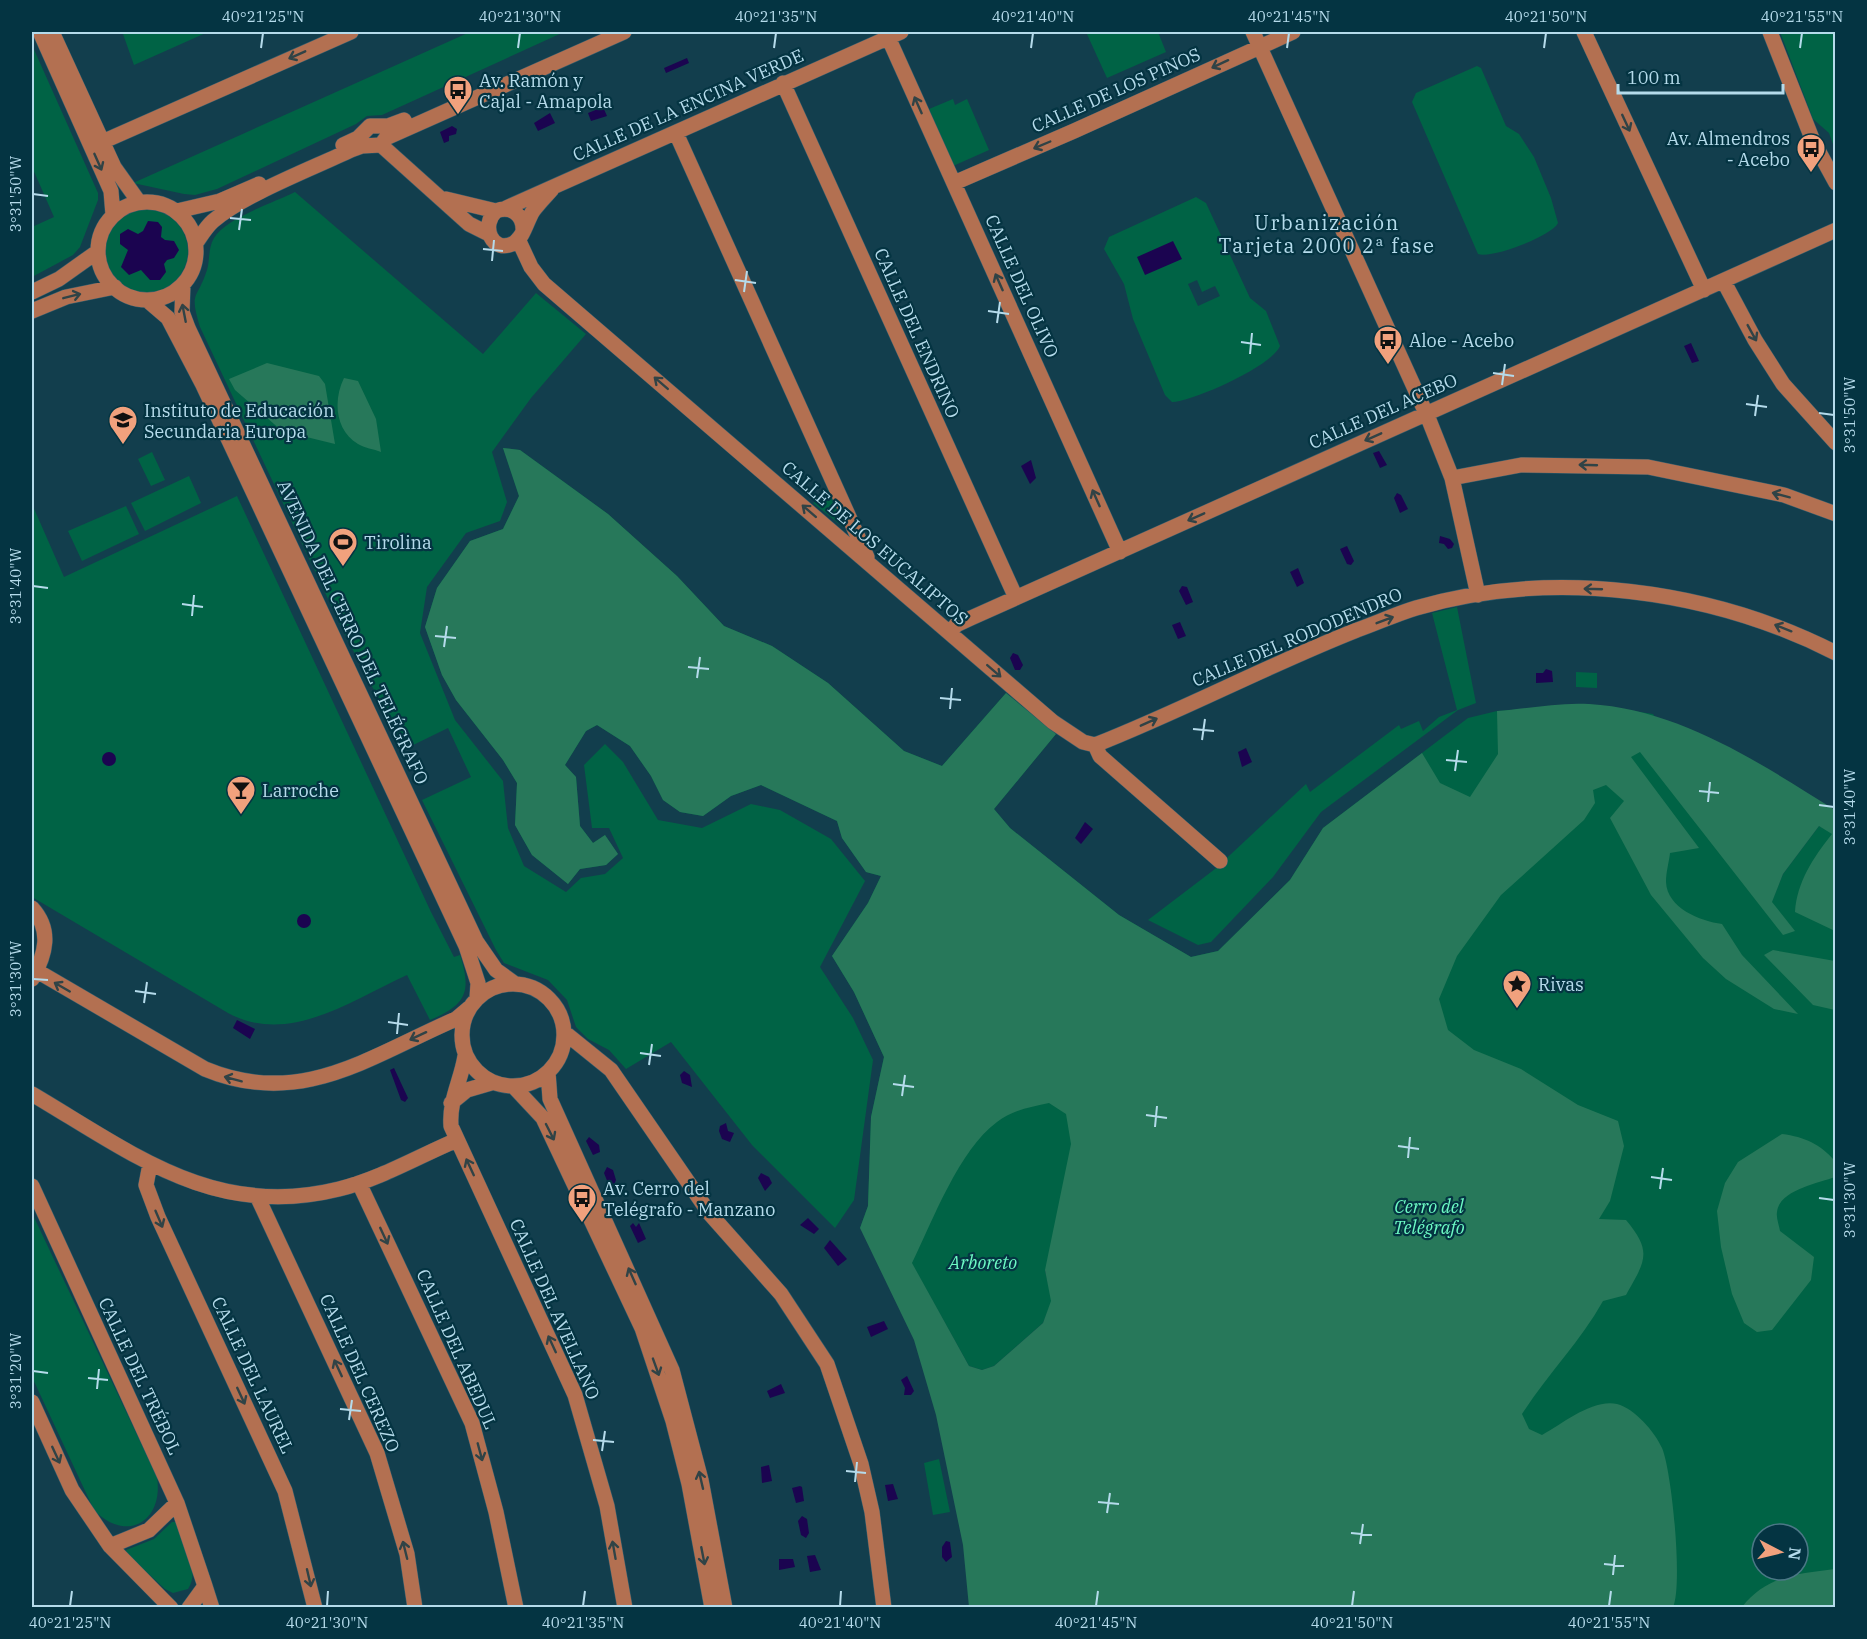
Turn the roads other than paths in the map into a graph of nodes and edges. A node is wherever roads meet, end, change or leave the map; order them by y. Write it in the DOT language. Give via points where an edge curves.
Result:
graph roads {
  1 [pos="40,32"];
  2 [pos="52,32"];
  3 [pos="351,32"];
  4 [pos="624,32"];
  5 [pos="1253,32"];
  6 [pos="1293,32"];
  7 [pos="1584,32"];
  8 [pos="1770,32"];
  9 [pos="894,34"];
  10 [pos="592,37"];
  11 [pos="1260,46"];
  12 [pos="783,83"];
  13 [pos="676,133"];
  14 [pos="376,137"];
  15 [pos="102,142"];
  16 [pos="954,183"];
  17 [pos="1836,183"];
  18 [pos="556,185"];
  19 [pos="442,197"];
  20 [pos="140,202"];
  21 [pos="501,210"];
  22 [pos="177,211"];
  23 [pos="112,215"];
  24 [pos="1836,230"];
  25 [pos="487,232"];
  26 [pos="520,235"];
  27 [pos="196,243"];
  28 [pos="97,252"];
  29 [pos="1724,282"];
  30 [pos="183,284"];
  31 [pos="115,287"];
  32 [pos="1704,290"];
  33 [pos="32,292"];
  34 [pos="147,300"];
  35 [pos="32,311"];
  36 [pos="1427,413"];
  37 [pos="1836,443"];
  38 [pos="1452,478"];
  39 [pos="1836,514"];
  40 [pos="854,525"];
  41 [pos="842,538"];
  42 [pos="1120,552"];
  43 [pos="869,562"];
  44 [pos="1478,595"];
  45 [pos="1016,598"];
  46 [pos="950,633"];
  47 [pos="1836,653"];
  48 [pos="1095,745"];
  49 [pos="1220,861"];
  50 [pos="32,908"];
  51 [pos="34,975"];
  52 [pos="514,983"];
  53 [pos="473,1003"];
  54 [pos="564,1032"];
  55 [pos="465,1056"];
  56 [pos="558,1060"];
  57 [pos="603,1062"];
  58 [pos="548,1072"];
  59 [pos="491,1083"];
  60 [pos="514,1087"];
  61 [pos="32,1094"];
  62 [pos="451,1103"];
  63 [pos="457,1140"];
  64 [pos="150,1164"];
  65 [pos="359,1183"];
  66 [pos="32,1186"];
  67 [pos="257,1196"];
  68 [pos="32,1402"];
  69 [pos="177,1503"];
  70 [pos="110,1546"];
  71 [pos="205,1586"];
  72 [pos="171,1608"];
  73 [pos="189,1608"];
  74 [pos="212,1608"];
  75 [pos="315,1608"];
  76 [pos="415,1608"];
  77 [pos="516,1608"];
  78 [pos="625,1608"];
  79 [pos="712,1608"];
  80 [pos="725,1608"];
  81 [pos="884,1608"];
  1 -- 23 [label="street, one-way" via="111,191"];
  2 -- 15 [label="street"];
  3 -- 15 [label="street, one-way"];
  4 -- 10 [label="street"];
  5 -- 11 [label="street"];
  6 -- 11 [label="street, CALLE DE LOS PINOS"];
  7 -- 32 [label="street, one-way"];
  8 -- 17 [label="street" via="1813,141"];
  9 -- 12 [label="street, CALLE DE LA ENCINA VERDE"];
  16 -- 9 [label="street, CALLE DEL OLIVO, one-way"];
  10 -- 14 [label="street" via="399,122"];
  11 -- 16 [label="street, CALLE DE LOS PINOS, one-way"];
  11 -- 36 [label="street"];
  12 -- 13 [label="street, CALLE DE LA ENCINA VERDE"];
  12 -- 45 [label="street, CALLE DEL ENDRINO"];
  13 -- 18 [label="street, CALLE DE LA ENCINA VERDE"];
  13 -- 40 [label="street"];
  14 -- 19 [label="street"];
  14 -- 22 [label="street" via="348,144 220,201"];
  14 -- 27 [label="street" via="224,212 210,223"];
  15 -- 20 [label="street" via="114,167"];
  42 -- 16 [label="street, CALLE DEL OLIVO, one-way"];
  18 -- 21 [label="street, CALLE DE LA ENCINA VERDE"];
  18 -- 26 [label="street, CALLE DE LA ENCINA VERDE" via="533,211"];
  19 -- 21 [label="street"];
  19 -- 25 [label="street" via="469,224"];
  20 -- 22 [label="street" via="159,203"];
  20 -- 23 [label="street"];
  21 -- 25 [label="street" via="489,217"];
  21 -- 26 [label="street" via="512,210 521,218"];
  22 -- 27 [label="street"];
  23 -- 28 [label="street"];
  24 -- 29 [label="street, CALLE DEL ACEBO"];
  25 -- 26 [label="street" via="501,245"];
  41 -- 26 [label="street, CALLE DE LOS EUCALIPTOS, one-way" via="544,284 531,267"];
  27 -- 30 [label="street" via="194,265"];
  28 -- 31 [label="street" via="104,273"];
  28 -- 33 [label="street" via="59,279"];
  29 -- 32 [label="street, CALLE DEL ACEBO"];
  29 -- 37 [label="street, one-way" via="1783,384"];
  30 -- 34 [label="street" via="173,293"];
  52 -- 30 [label="street, AVENIDA DEL CERRO DEL TELÉGRAFO, one-way" via="496,970 476,941 188,328 182,312"];
  31 -- 34 [label="street"];
  35 -- 31 [label="street, one-way" via="66,297"];
  32 -- 36 [label="street, CALLE DEL ACEBO"];
  34 -- 53 [label="street, AVENIDA DEL CERRO DEL TELÉGRAFO" via="168,318 203,385 466,946 478,983"];
  36 -- 38 [label="street"];
  36 -- 42 [label="street, CALLE DEL ACEBO, one-way"];
  39 -- 38 [label="street, one-way" via="1784,495 1648,468 1521,465"];
  38 -- 44 [label="street"];
  40 -- 41 [label="street" via="848,536"];
  40 -- 43 [label="street"];
  41 -- 43 [label="street, CALLE DE LOS EUCALIPTOS"];
  42 -- 45 [label="street, CALLE DEL ACEBO"];
  43 -- 46 [label="street, CALLE DE LOS EUCALIPTOS"];
  47 -- 44 [label="street, CALLE DEL RODODENDRO, one-way" via="1777,626 1684,599 1560,588"];
  48 -- 44 [label="street, CALLE DEL RODODENDRO, one-way" via="1322,644 1416,608"];
  45 -- 46 [label="street, CALLE DEL ACEBO" via="956,625"];
  46 -- 48 [label="street, CALLE DE LOS EUCALIPTOS, one-way" via="1053,722 1083,742"];
  48 -- 49 [label="street, CALLE DE LOS EUCALIPTOS" via="1100,756"];
  50 -- 51 [label="street" via="46,933 44,952"];
  53 -- 51 [label="street, one-way" via="456,1019 342,1072 315,1081 261,1084 231,1080 205,1069"];
  52 -- 53 [label="street" via="500,985"];
  52 -- 54 [label="street" via="533,987 549,998 560,1014"];
  53 -- 55 [label="street" via="462,1025"];
  54 -- 56 [label="street"];
  54 -- 57 [label="street"];
  55 -- 59 [label="street"];
  55 -- 62 [label="street, CALLE DEL AVELLANO"];
  56 -- 57 [label="street" via="577,1056"];
  56 -- 58 [label="street"];
  57 -- 81 [label="street" via="710,1214 781,1294 827,1364 861,1464 872,1512"];
  58 -- 60 [label="street" via="532,1083"];
  80 -- 58 [label="street, one-way" via="701,1480 672,1370 550,1099"];
  59 -- 60 [label="street"];
  59 -- 62 [label="street" via="467,1090"];
  60 -- 79 [label="street, one-way" via="543,1118 642,1328 673,1420"];
  61 -- 64 [label="street"];
  62 -- 63 [label="street, CALLE DEL AVELLANO" via="451,1126"];
  63 -- 65 [label="street"];
  78 -- 63 [label="street, CALLE DEL AVELLANO, one-way" via="607,1506 575,1395"];
  64 -- 67 [label="street" via="199,1185"];
  64 -- 75 [label="street, CALLE DEL LAUREL, one-way" via="146,1185 154,1207 285,1491"];
  65 -- 67 [label="street" via="307,1195"];
  65 -- 77 [label="street, CALLE DEL ABEDUL, one-way" via="472,1423 499,1521"];
  66 -- 69 [label="street, CALLE DEL TRÉBOL"];
  76 -- 67 [label="street, CALLE DEL CEREZO, one-way" via="407,1554 377,1453"];
  68 -- 70 [label="street, one-way" via="72,1490"];
  69 -- 70 [label="street" via="149,1530"];
  69 -- 71 [label="street, CALLE DEL TRÉBOL"];
  70 -- 72 [label="street"];
  71 -- 73 [label="street"];
  71 -- 74 [label="street, CALLE DEL TRÉBOL"];
}
